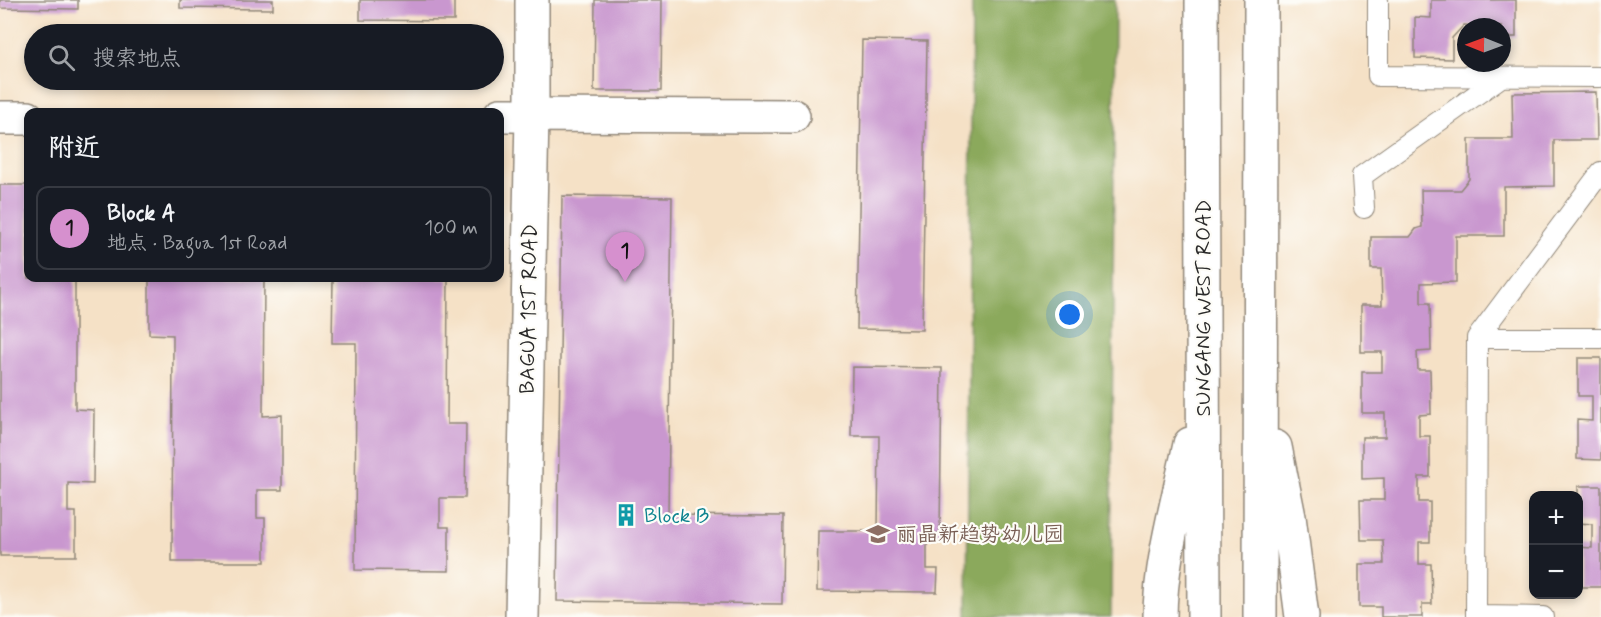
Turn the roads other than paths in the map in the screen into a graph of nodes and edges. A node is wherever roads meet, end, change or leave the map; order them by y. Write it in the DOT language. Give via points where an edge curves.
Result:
graph roads {
  1 [pos="532,0"];
  2 [pos="1203,0"];
  3 [pos="1261,0"];
  4 [pos="1378,0"];
  5 [pos="1501,77"];
  6 [pos="1601,77"];
  7 [pos="504,115"];
  8 [pos="532,115"];
  9 [pos="793,116"];
  10 [pos="0,118"];
  11 [pos="24,118"];
  12 [pos="1601,172"];
  13 [pos="1364,208"];
  14 [pos="1477,338"];
  15 [pos="1601,338"];
  16 [pos="1261,373"];
  17 [pos="1203,374"];
  18 [pos="1476,616"];
  19 [pos="522,617"];
  20 [pos="1160,617"];
  21 [pos="1204,617"];
  22 [pos="1260,617"];
  23 [pos="1302,617"];
  24 [pos="1543,617"];
  1 -- 8 [label="main road, BAGUA 1ST ROAD"];
  2 -- 17 [label="main road, SUNGANG WEST ROAD"];
  3 -- 16 [label="main road"];
  4 -- 5 [label="lane" via="1378,76"];
  5 -- 6 [label="lane"];
  5 -- 13 [label="lane" via="1362,176"];
  7 -- 8 [label="main road"];
  8 -- 9 [label="main road"];
  8 -- 19 [label="main road, BAGUA 1ST ROAD"];
  10 -- 11 [label="main road"];
  12 -- 14 [label="lane"];
  14 -- 15 [label="lane"];
  14 -- 18 [label="lane"];
  16 -- 22 [label="main road"];
  16 -- 23 [label="main road"];
  17 -- 20 [label="main road" via="1168,550"];
  17 -- 21 [label="main road, SUNGANG WEST ROAD"];
  18 -- 24 [label="lane"];
}
